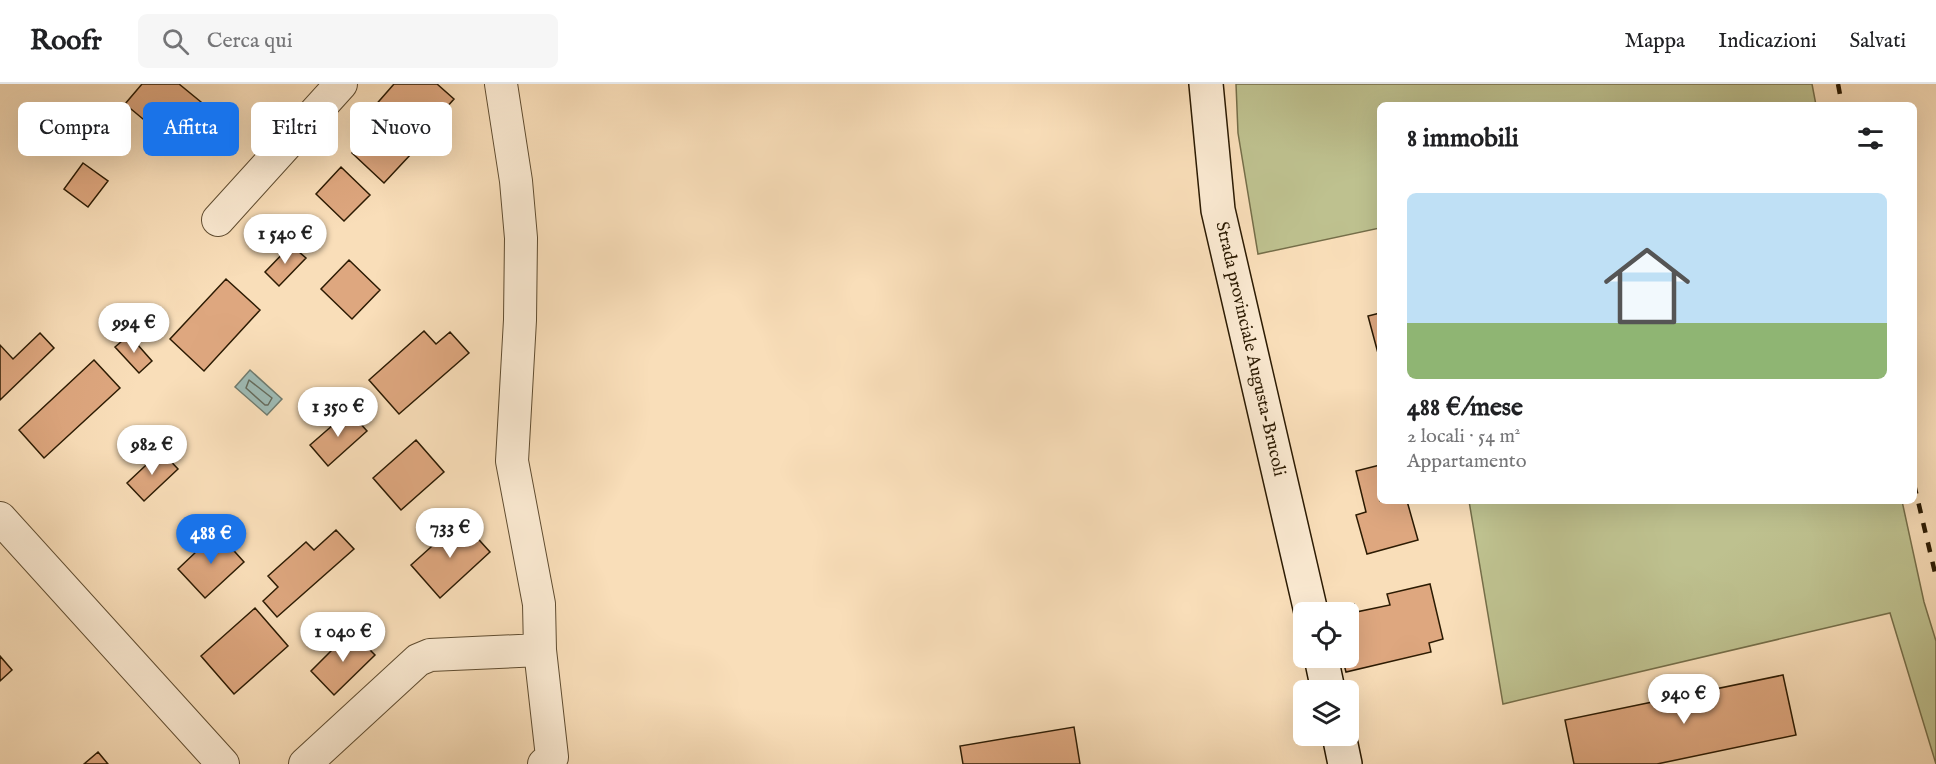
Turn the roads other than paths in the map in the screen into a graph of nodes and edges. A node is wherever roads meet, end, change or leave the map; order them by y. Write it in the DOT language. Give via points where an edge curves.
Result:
graph roads {
  1 [pos="341,84"];
  2 [pos="501,84"];
  3 [pos="1206,84"];
  4 [pos="218,220"];
  5 [pos="0,518"];
  6 [pos="1309,602"];
  7 [pos="540,650"];
  8 [pos="1341,746"];
  9 [pos="223,764"];
  10 [pos="305,764"];
  11 [pos="544,764"];
  12 [pos="1345,764"];
  1 -- 4 [label="street"];
  2 -- 7 [label="street" via="516,181 520,238 512,461 539,604"];
  3 -- 6 [label="main road, Strada provinciale Augusta-Brucoli" via="1218,210"];
  5 -- 9 [label="street"];
  7 -- 10 [label="street" via="430,655 418,660"];
  7 -- 11 [label="street" via="552,757"];
  8 -- 12 [label="main road"];
}
